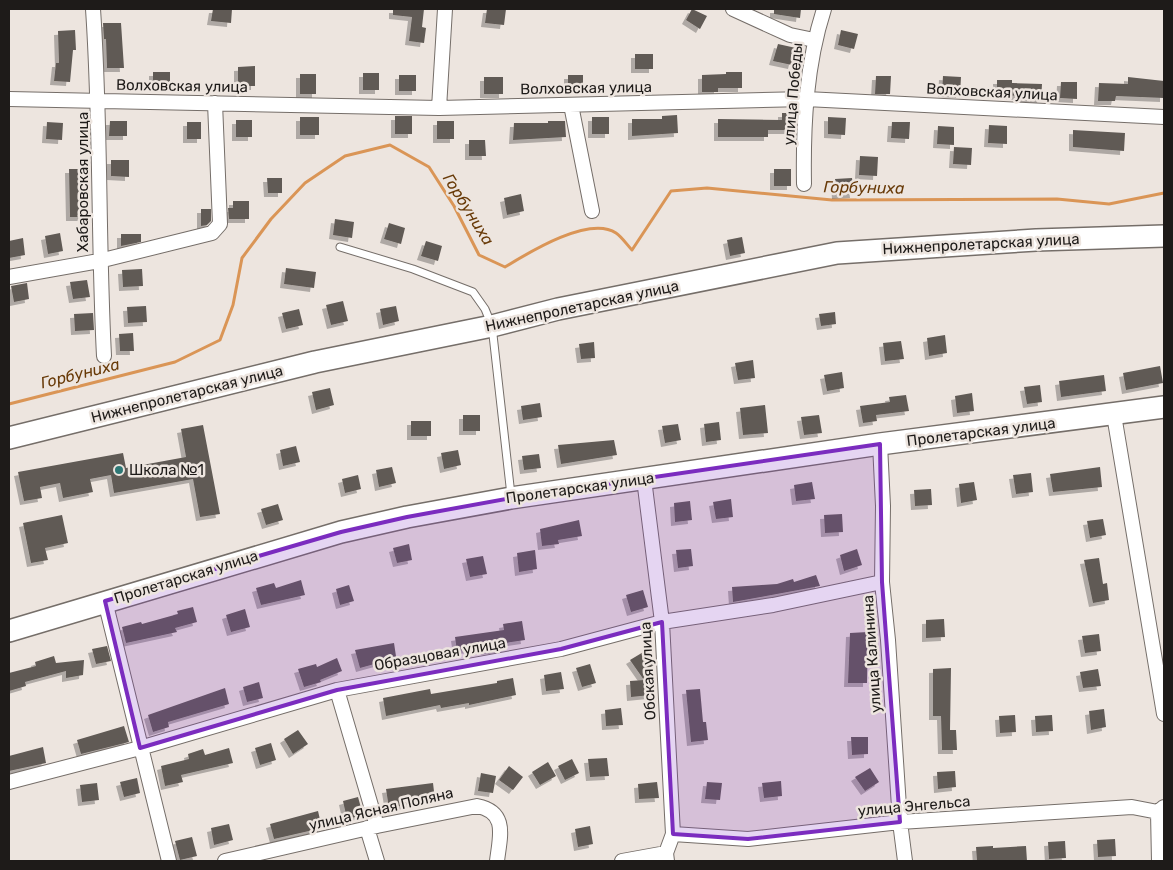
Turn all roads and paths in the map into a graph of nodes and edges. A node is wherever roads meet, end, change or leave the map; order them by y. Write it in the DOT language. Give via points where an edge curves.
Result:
graph roads {
  1 [pos="93,9"];
  2 [pos="445,9"];
  3 [pos="733,9"];
  4 [pos="824,9"];
  5 [pos="814,40"];
  6 [pos="9,99"];
  7 [pos="806,100"];
  8 [pos="99,101"];
  9 [pos="214,103"];
  10 [pos="571,105"];
  11 [pos="439,108"];
  12 [pos="1164,116"];
  13 [pos="804,184"];
  14 [pos="592,211"];
  15 [pos="1164,236"];
  16 [pos="340,247"];
  17 [pos="99,262"];
  18 [pos="9,277"];
  19 [pos="492,326"];
  20 [pos="104,356"];
  21 [pos="1164,407"];
  22 [pos="1114,415"];
  23 [pos="9,438"];
  24 [pos="880,444"];
  25 [pos="644,478"];
  26 [pos="511,498"];
  27 [pos="882,582"];
  28 [pos="105,601"];
  29 [pos="662,622"];
  30 [pos="9,631"];
  31 [pos="338,690"];
  32 [pos="1164,714"];
  33 [pos="140,748"];
  34 [pos="9,782"];
  35 [pos="1161,810"];
  36 [pos="900,822"];
  37 [pos="372,827"];
  38 [pos="673,834"];
  39 [pos="666,857"];
  40 [pos="169,861"];
  41 [pos="226,861"];
  42 [pos="377,861"];
  43 [pos="497,861"];
  44 [pos="622,861"];
  45 [pos="905,861"];
  46 [pos="1159,861"];
  1 -- 8 [label="street, Хабаровская улица"];
  2 -- 11 [label="street"];
  3 -- 5 [label="street" via="790,34"];
  4 -- 5 [label="street, улица Победы"];
  5 -- 7 [label="street, улица Победы"];
  6 -- 8 [label="street, Волховская улица"];
  7 -- 10 [label="street, Волховская улица"];
  7 -- 12 [label="street, Волховская улица"];
  7 -- 13 [label="street, улица Победы"];
  8 -- 9 [label="street, Волховская улица"];
  8 -- 17 [label="street, Хабаровская улица"];
  9 -- 11 [label="street, Волховская улица"];
  9 -- 17 [label="street" via="220,224 217,230 162,248"];
  10 -- 11 [label="street, Волховская улица"];
  10 -- 14 [label="street"];
  15 -- 19 [label="main road, Нижнепролетарская улица" via="1036,240 837,253 558,309"];
  16 -- 19 [label="lane" via="413,269 473,292"];
  17 -- 18 [label="street"];
  17 -- 20 [label="street, Хабаровская улица"];
  19 -- 23 [label="main road, Нижнепролетарская улица" via="314,362"];
  19 -- 26 [label="lane"];
  21 -- 22 [label="main road, Пролетарская улица"];
  22 -- 24 [label="main road, Пролетарская улица"];
  22 -- 32 [label="street"];
  24 -- 25 [label="main road, Пролетарская улица"];
  24 -- 27 [label="street, улица Калинина"];
  25 -- 26 [label="main road, Пролетарская улица"];
  25 -- 29 [label="street, Обская улица"];
  26 -- 28 [label="main road, Пролетарская улица" via="341,532"];
  27 -- 29 [label="street, Образцовая улица" via="773,605"];
  27 -- 36 [label="street, улица Калинина"];
  28 -- 30 [label="main road, Пролетарская улица"];
  28 -- 33 [label="street"];
  29 -- 31 [label="street, Образцовая улица" via="561,649"];
  29 -- 38 [label="street, Обская улица"];
  31 -- 33 [label="street, Образцовая улица"];
  31 -- 37 [label="street"];
  33 -- 34 [label="street, Образцовая улица"];
  33 -- 40 [label="street"];
  35 -- 36 [label="street, улица Энгельса" via="1132,806"];
  35 -- 46 [label="street"];
  36 -- 38 [label="street, улица Энгельса" via="748,839"];
  36 -- 45 [label="street, улица Калинина"];
  37 -- 41 [label="street, улица Ясная Поляна"];
  37 -- 42 [label="street"];
  37 -- 43 [label="street, улица Ясная Поляна" via="462,807 489,808 501,826"];
  38 -- 39 [label="street, Обская улица"];
  39 -- 44 [label="street"];
}
